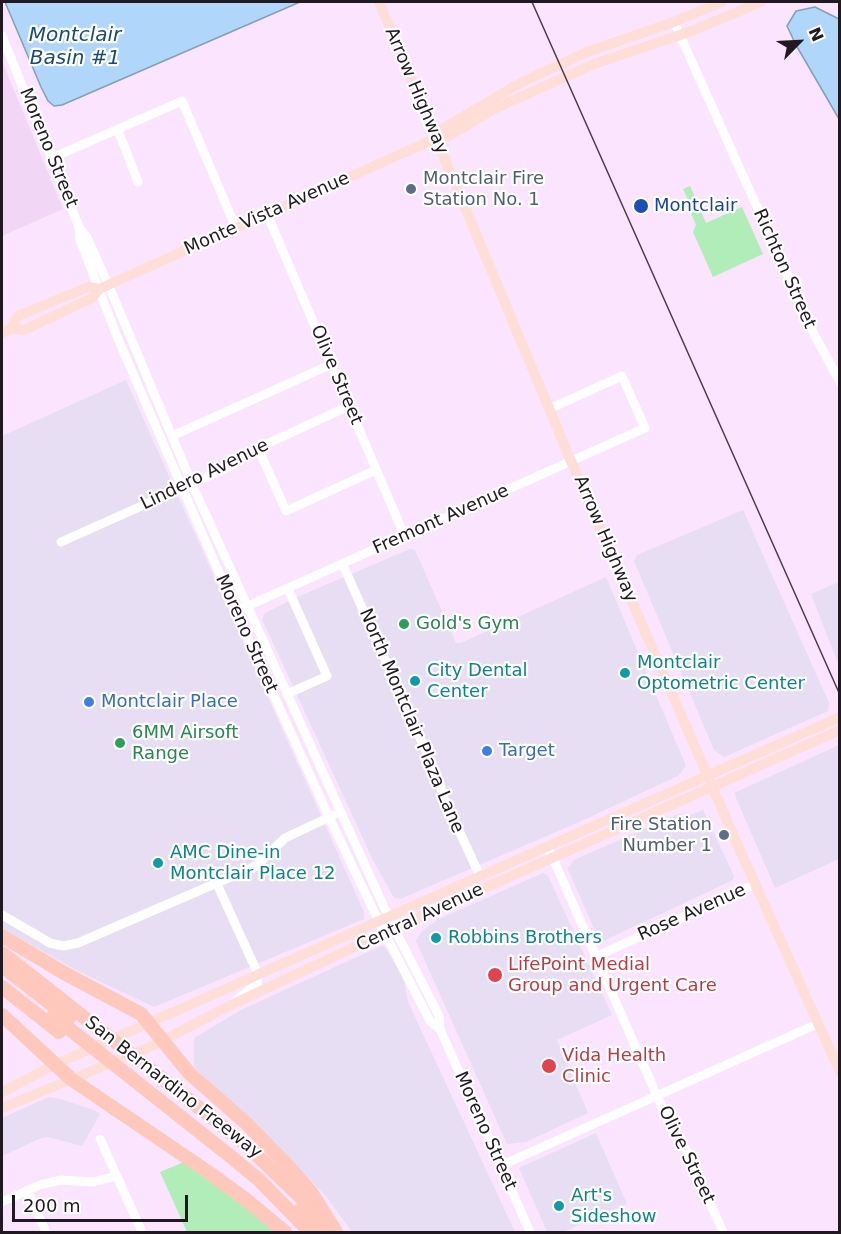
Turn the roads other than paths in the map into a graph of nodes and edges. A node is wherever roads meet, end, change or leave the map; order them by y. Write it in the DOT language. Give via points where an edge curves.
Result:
graph roads {
  1 [pos="379,2"];
  2 [pos="722,2"];
  3 [pos="761,2"];
  4 [pos="674,22"];
  5 [pos="680,35"];
  6 [pos="2,36"];
  7 [pos="118,130"];
  8 [pos="435,138"];
  9 [pos="52,158"];
  10 [pos="138,182"];
  11 [pos="267,214"];
  12 [pos="236,228"];
  13 [pos="103,287"];
  14 [pos="6,331"];
  15 [pos="332,364"];
  16 [pos="840,382"];
  17 [pos="348,406"];
  18 [pos="549,409"];
  19 [pos="172,436"];
  20 [pos="258,448"];
  21 [pos="571,461"];
  22 [pos="376,470"];
  23 [pos="192,484"];
  24 [pos="181,489"];
  25 [pos="405,537"];
  26 [pos="61,542"];
  27 [pos="343,565"];
  28 [pos="288,589"];
  29 [pos="247,607"];
  30 [pos="236,612"];
  31 [pos="287,694"];
  32 [pos="840,717"];
  33 [pos="840,730"];
  34 [pos="707,775"];
  35 [pos="712,786"];
  36 [pos="342,813"];
  37 [pos="329,817"];
  38 [pos="548,847"];
  39 [pos="553,858"];
  40 [pos="480,876"];
  41 [pos="217,884"];
  42 [pos="755,884"];
  43 [pos="2,915"];
  44 [pos="383,918"];
  45 [pos="390,930"];
  46 [pos="2,936"];
  47 [pos="2,953"];
  48 [pos="596,957"];
  49 [pos="2,966"];
  50 [pos="258,974"];
  51 [pos="2,976"];
  52 [pos="2,987"];
  53 [pos="231,1005"];
  54 [pos="2,1015"];
  55 [pos="149,1023"];
  56 [pos="818,1024"];
  57 [pos="86,1036"];
  58 [pos="163,1040"];
  59 [pos="56,1064"];
  60 [pos="126,1068"];
  61 [pos="840,1072"];
  62 [pos="71,1078"];
  63 [pos="2,1092"];
  64 [pos="657,1096"];
  65 [pos="2,1108"];
  66 [pos="100,1139"];
  67 [pos="500,1166"];
  68 [pos="116,1176"];
  69 [pos="27,1190"];
  70 [pos="2,1202"];
  71 [pos="46,1233"];
  72 [pos="142,1233"];
  73 [pos="285,1233"];
  74 [pos="300,1233"];
  75 [pos="311,1233"];
  76 [pos="324,1233"];
  77 [pos="336,1233"];
  78 [pos="530,1233"];
  79 [pos="723,1233"];
  1 -- 8 [label="main road, Arrow Highway"];
  2 -- 4 [label="main road, Monte Vista Avenue"];
  3 -- 5 [label="main road, Monte Vista Avenue"];
  4 -- 5 [label="street, Richton Street"];
  4 -- 8 [label="main road, Monte Vista Avenue" via="587,52 522,82 445,127"];
  5 -- 8 [label="main road, Monte Vista Avenue" via="594,64 494,109 449,136"];
  5 -- 16 [label="street, Richton Street" via="814,334"];
  6 -- 9 [label="street, Moreno Street"];
  7 -- 9 [label="street"];
  7 -- 10 [label="street"];
  7 -- 12 [label="street" via="182,101"];
  8 -- 11 [label="main road, Monte Vista Avenue"];
  8 -- 18 [label="main road, Arrow Highway"];
  9 -- 13 [label="street, Moreno Street" via="80,227 80,240"];
  11 -- 12 [label="main road, Monte Vista Avenue"];
  11 -- 15 [label="street, Olive Street"];
  12 -- 13 [label="main road, Monte Vista Avenue"];
  13 -- 14 [label="main road, Monte Vista Avenue" via="92,298 34,326"];
  13 -- 19 [label="street, Moreno Street"];
  13 -- 24 [label="street, Moreno Street"];
  15 -- 17 [label="street, Olive Street"];
  15 -- 19 [label="street"];
  17 -- 20 [label="street, Lindero Avenue"];
  17 -- 22 [label="street, Olive Street"];
  18 -- 21 [label="main road, Arrow Highway"];
  18 -- 21 [label="street, Fremont Avenue" via="622,376 645,428"];
  19 -- 23 [label="street, Moreno Street"];
  20 -- 22 [label="street" via="286,511"];
  20 -- 23 [label="street, Lindero Avenue"];
  21 -- 25 [label="street, Fremont Avenue"];
  21 -- 34 [label="main road, Arrow Highway"];
  22 -- 25 [label="street, Olive Street"];
  23 -- 24 [label="street, Lindero Avenue"];
  23 -- 29 [label="street, Moreno Street"];
  24 -- 26 [label="street, Lindero Avenue"];
  24 -- 30 [label="street, Moreno Street"];
  25 -- 27 [label="street, Fremont Avenue"];
  27 -- 28 [label="street, Fremont Avenue"];
  27 -- 40 [label="street, North Montclair Plaza Lane"];
  28 -- 29 [label="street, Fremont Avenue"];
  28 -- 31 [label="street" via="327,676"];
  29 -- 30 [label="street, Fremont Avenue"];
  29 -- 31 [label="street, Moreno Street"];
  30 -- 37 [label="street, Moreno Street"];
  31 -- 36 [label="street, Moreno Street"];
  32 -- 34 [label="main road, Central Avenue"];
  33 -- 35 [label="main road, Central Avenue"];
  34 -- 35 [label="main road, Arrow Highway"];
  34 -- 38 [label="main road, Central Avenue"];
  35 -- 39 [label="main road, Central Avenue"];
  35 -- 42 [label="main road, Arrow Highway"];
  36 -- 37 [label="street"];
  36 -- 44 [label="street, Moreno Street"];
  37 -- 41 [label="street" via="285,838 256,866"];
  37 -- 44 [label="street, Moreno Street"];
  38 -- 39 [label="street, Olive Street"];
  38 -- 40 [label="main road, Central Avenue"];
  39 -- 45 [label="main road, Central Avenue"];
  39 -- 48 [label="street, Olive Street"];
  40 -- 44 [label="main road, Central Avenue"];
  41 -- 43 [label="street" via="70,945 50,943"];
  41 -- 50 [label="street"];
  42 -- 48 [label="street, Rose Avenue"];
  42 -- 56 [label="main road, Arrow Highway"];
  44 -- 45 [label="street, Moreno Street"];
  44 -- 50 [label="main road, Central Avenue"];
  45 -- 53 [label="main road, Central Avenue"];
  45 -- 67 [label="street, Moreno Street" via="430,1021 440,1029"];
  46 -- 55 [label="highway" via="135,1010"];
  47 -- 57 [label="highway, San Bernardino Freeway"];
  48 -- 64 [label="street, Olive Street"];
  49 -- 57 [label="highway"];
  50 -- 53 [label="street" via="257,984"];
  50 -- 55 [label="main road, Central Avenue"];
  51 -- 57 [label="highway"];
  52 -- 57 [label="highway, San Bernardino Freeway"];
  53 -- 58 [label="main road, Central Avenue"];
  54 -- 59 [label="highway"];
  55 -- 58 [label="highway"];
  55 -- 59 [label="main road, Central Avenue"];
  56 -- 61 [label="main road, Arrow Highway"];
  56 -- 64 [label="street"];
  57 -- 60 [label="highway, San Bernardino Freeway"];
  57 -- 60 [label="highway, San Bernardino Freeway"];
  58 -- 62 [label="main road, Central Avenue"];
  58 -- 77 [label="highway" via="189,1074 246,1123 311,1192"];
  59 -- 62 [label="highway"];
  59 -- 63 [label="main road, Central Avenue"];
  60 -- 74 [label="highway, San Bernardino Freeway"];
  60 -- 75 [label="highway" via="258,1179"];
  60 -- 76 [label="highway" via="248,1158"];
  60 -- 77 [label="highway, San Bernardino Freeway" via="244,1143"];
  62 -- 65 [label="main road, Central Avenue"];
  62 -- 73 [label="highway" via="245,1199"];
  64 -- 67 [label="street"];
  64 -- 79 [label="street, Olive Street" via="687,1151"];
  66 -- 68 [label="street"];
  67 -- 78 [label="street, Moreno Street"];
  68 -- 69 [label="street" via="93,1182 62,1180"];
  68 -- 72 [label="street"];
  69 -- 70 [label="street"];
  69 -- 71 [label="street"];
}
